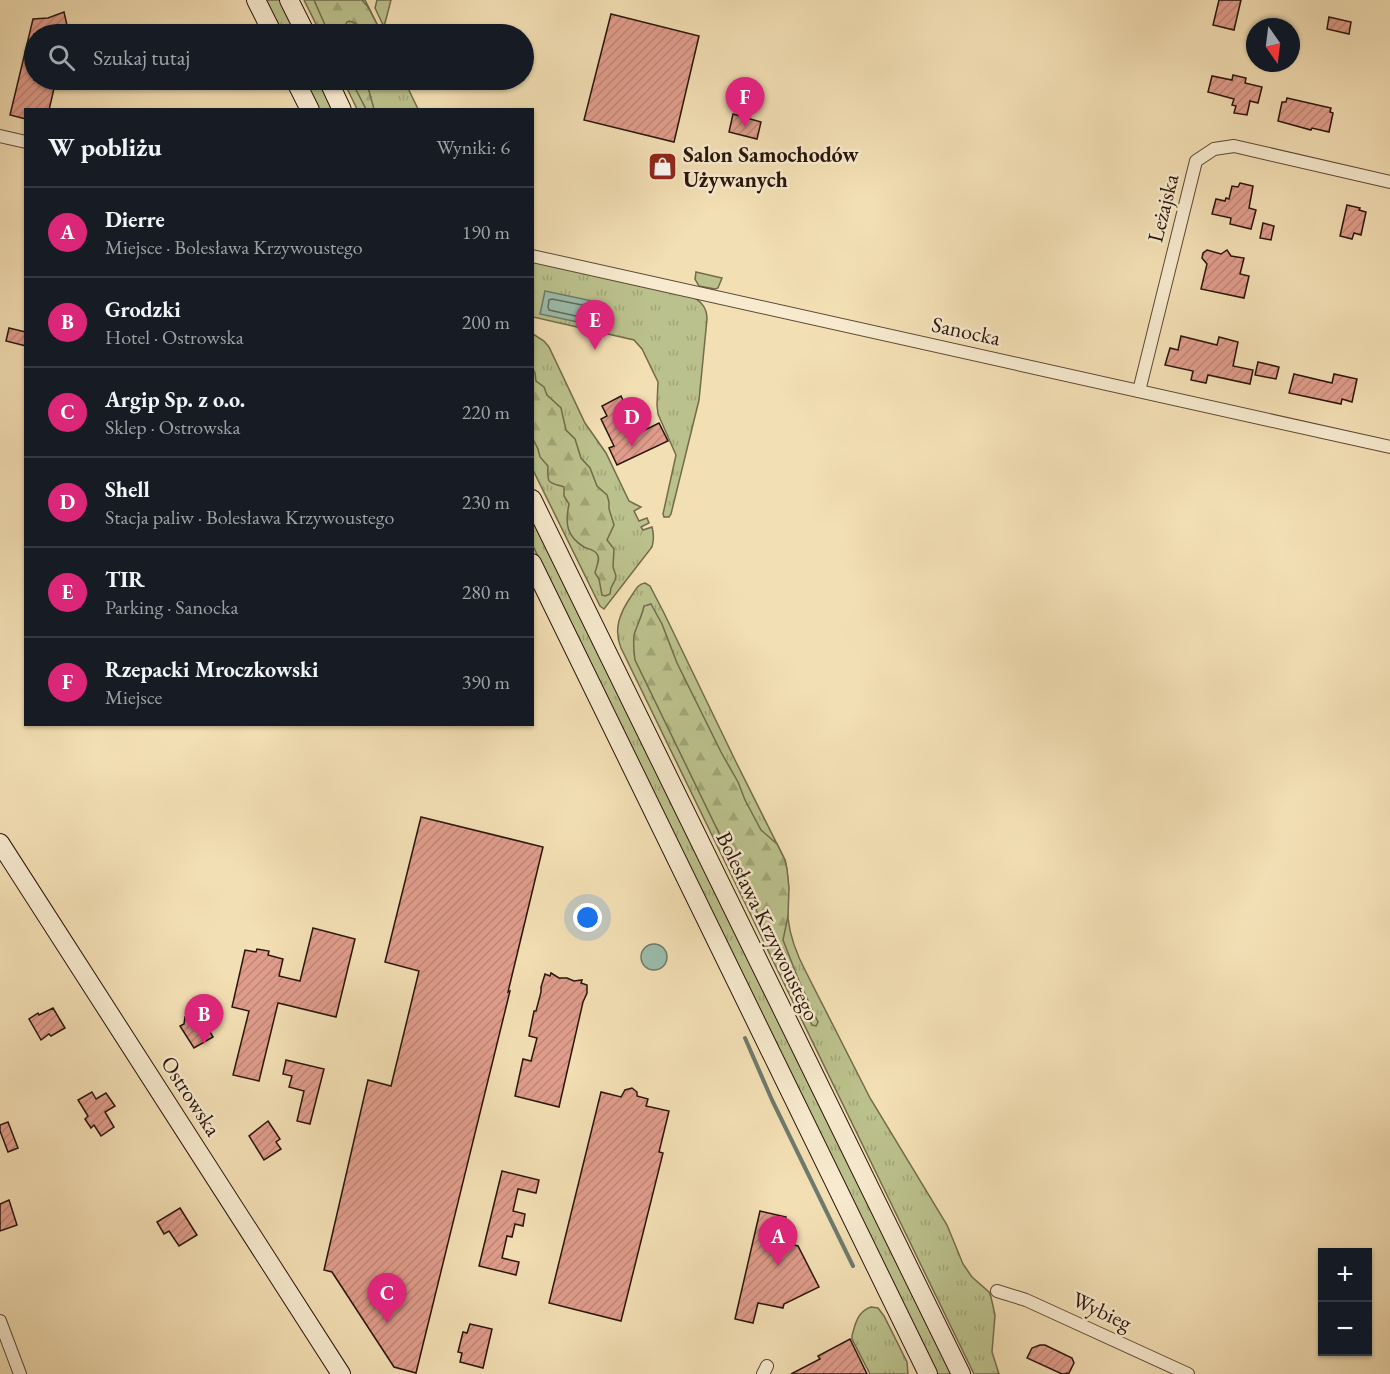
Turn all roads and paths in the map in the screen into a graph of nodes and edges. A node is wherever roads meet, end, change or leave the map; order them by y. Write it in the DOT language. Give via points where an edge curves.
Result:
graph roads {
  1 [pos="256,0"];
  2 [pos="289,0"];
  3 [pos="268,24"];
  4 [pos="301,24"];
  5 [pos="300,90"];
  6 [pos="333,90"];
  7 [pos="309,108"];
  8 [pos="341,108"];
  9 [pos="0,136"];
  10 [pos="24,142"];
  11 [pos="1390,182"];
  12 [pos="534,256"];
  13 [pos="1139,391"];
  14 [pos="1390,447"];
  15 [pos="534,503"];
  16 [pos="534,567"];
  17 [pos="0,843"];
  18 [pos="997,1291"];
  19 [pos="0,1321"];
  20 [pos="20,1374"];
  21 [pos="341,1374"];
  22 [pos="928,1374"];
  23 [pos="960,1374"];
  24 [pos="1188,1374"];
  1 -- 3 [label="main road"];
  2 -- 4 [label="main road"];
  5 -- 7 [label="main road"];
  6 -- 8 [label="main road"];
  9 -- 10 [label="street"];
  11 -- 13 [label="street, Leżajska" via="1234,146 1214,149 1196,160"];
  12 -- 13 [label="street, Sanocka"];
  13 -- 14 [label="street, Sanocka"];
  15 -- 23 [label="main road, Bolesława Krzywoustego"];
  16 -- 22 [label="main road"];
  17 -- 21 [label="main road, Ostrowska"];
  18 -- 24 [label="street, Wybieg" via="1026,1300"];
  19 -- 20 [label="street"];
}
